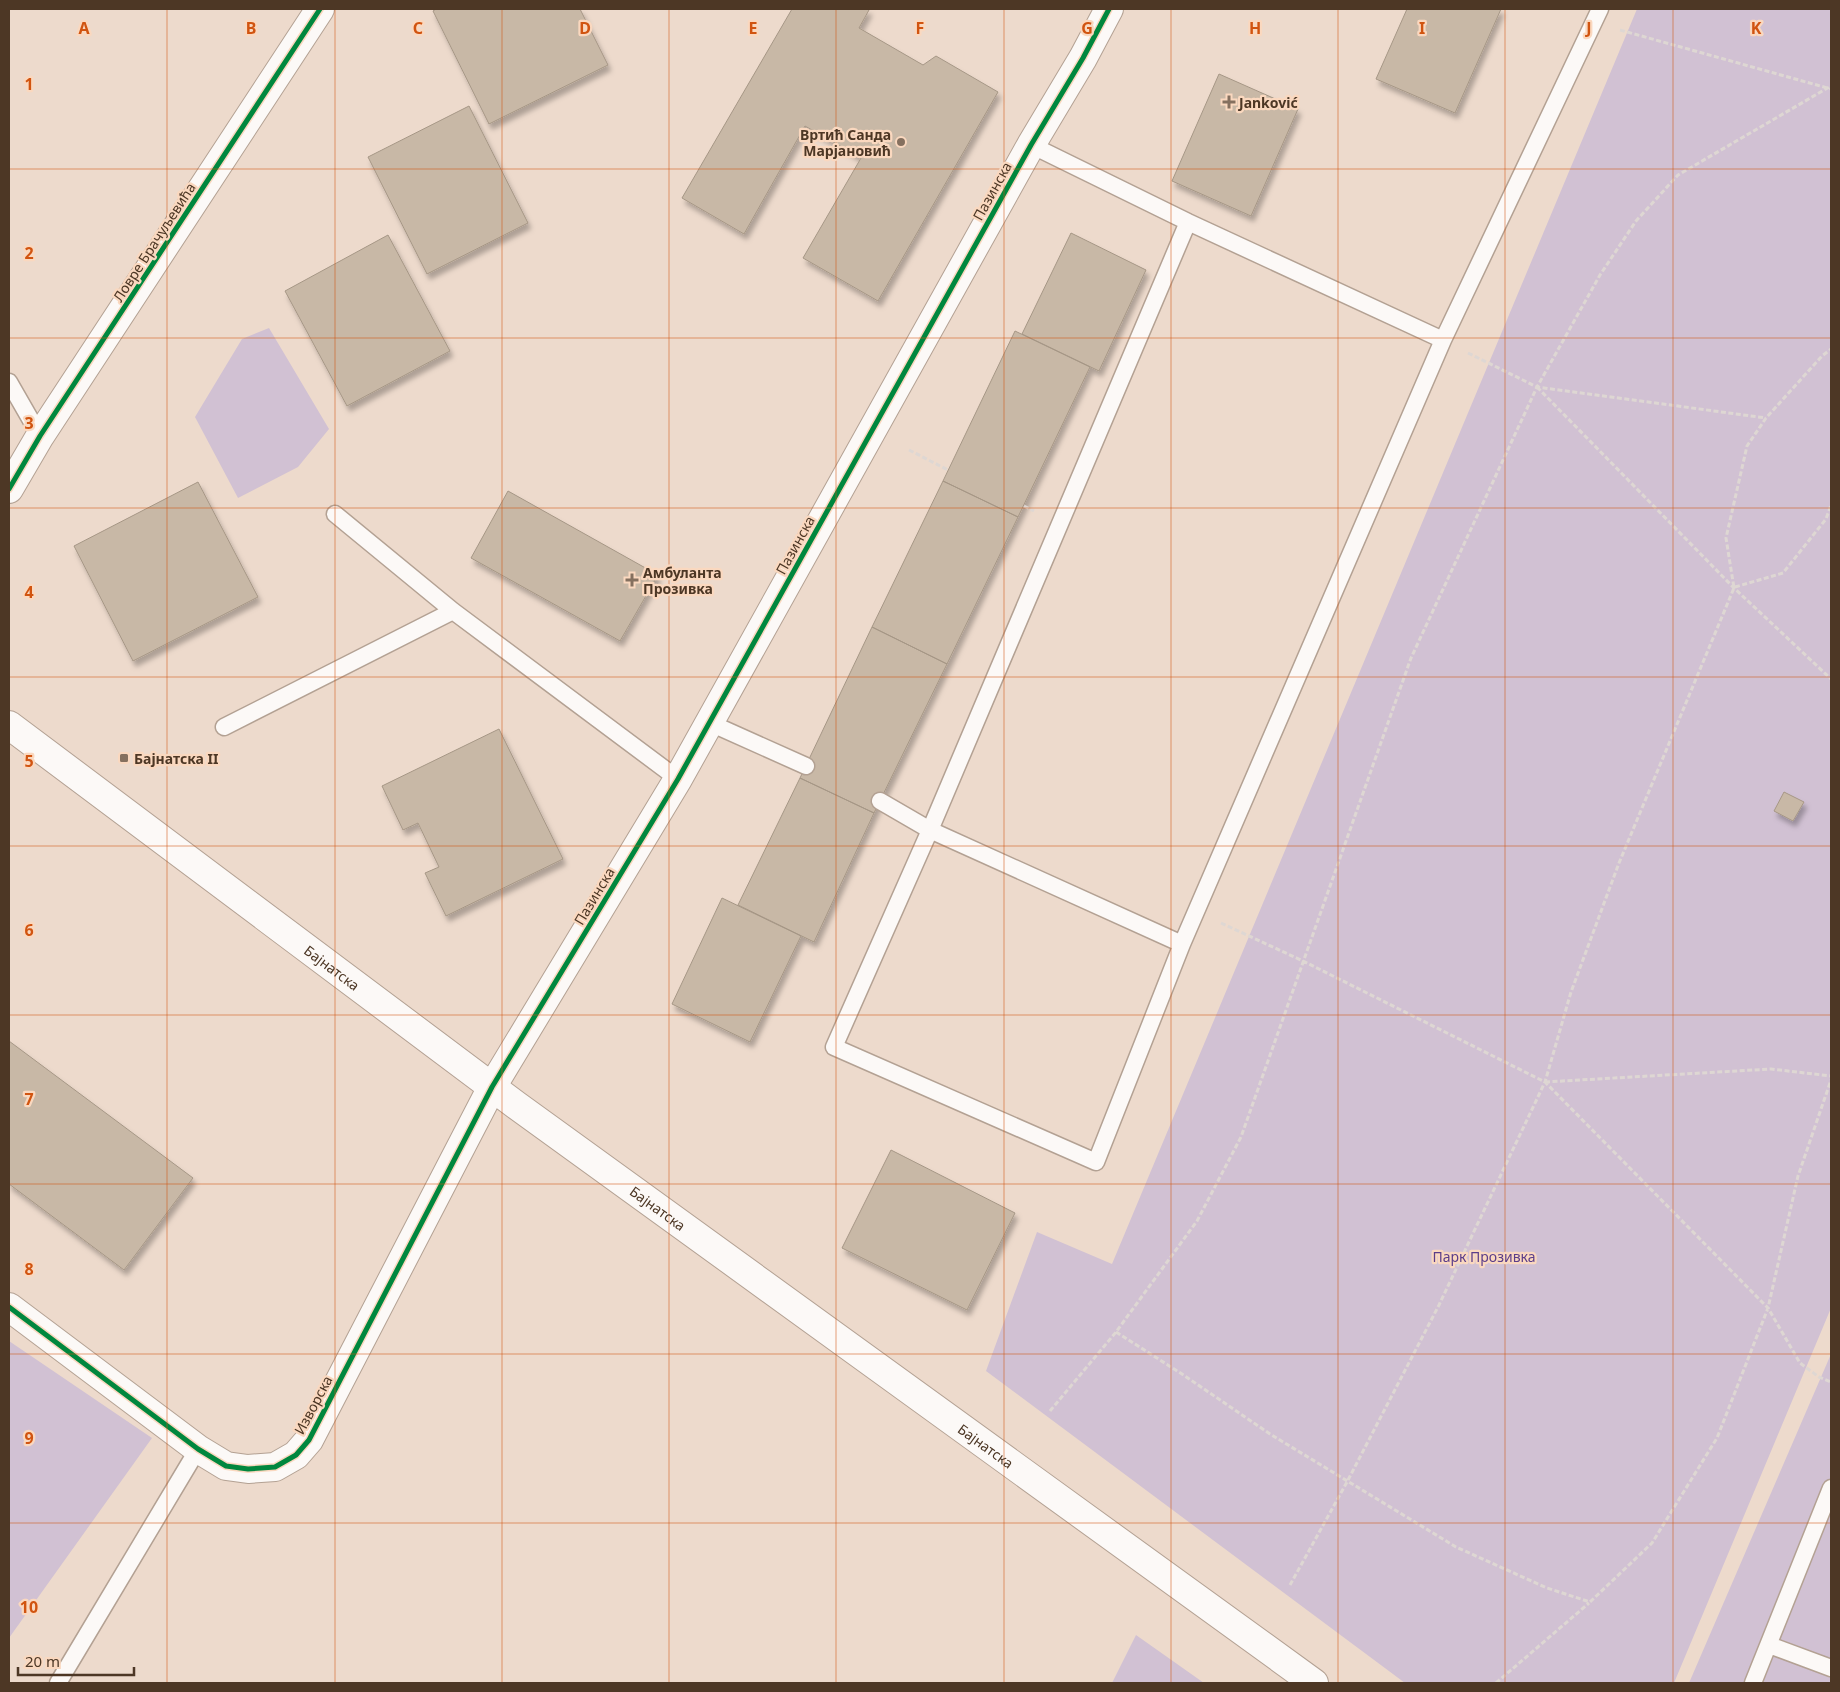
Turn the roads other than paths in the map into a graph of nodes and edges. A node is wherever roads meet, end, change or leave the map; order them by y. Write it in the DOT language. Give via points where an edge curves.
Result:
graph roads {
  1 [pos="320,9"];
  2 [pos="1109,9"];
  3 [pos="1597,16"];
  4 [pos="1031,145"];
  5 [pos="1188,222"];
  6 [pos="1443,340"];
  7 [pos="9,382"];
  8 [pos="40,436"];
  9 [pos="9,489"];
  10 [pos="335,514"];
  11 [pos="453,611"];
  12 [pos="710,723"];
  13 [pos="9,725"];
  14 [pos="224,727"];
  15 [pos="806,766"];
  16 [pos="678,779"];
  17 [pos="880,801"];
  18 [pos="930,830"];
  19 [pos="1182,944"];
  20 [pos="492,1087"];
  21 [pos="9,1307"];
  22 [pos="198,1449"];
  23 [pos="1831,1488"];
  24 [pos="1769,1645"];
  25 [pos="1831,1668"];
  26 [pos="58,1683"];
  27 [pos="1314,1683"];
  28 [pos="1753,1683"];
  1 -- 8 [label="street, Ловре Брачуљевића"];
  2 -- 4 [label="street, Пазинска" via="1084,58"];
  3 -- 6 [label="lane"];
  4 -- 5 [label="lane"];
  4 -- 12 [label="street, Пазинска"];
  5 -- 6 [label="lane"];
  5 -- 18 [label="lane"];
  6 -- 19 [label="lane"];
  7 -- 8 [label="lane"];
  8 -- 9 [label="street, Ловре Брачуљевића"];
  10 -- 11 [label="lane"];
  11 -- 14 [label="lane"];
  11 -- 16 [label="lane"];
  12 -- 15 [label="lane"];
  12 -- 16 [label="street, Пазинска"];
  13 -- 20 [label="street, Бајнатска"];
  16 -- 20 [label="street, Пазинска"];
  17 -- 18 [label="lane"];
  18 -- 19 [label="lane"];
  18 -- 19 [label="lane" via="834,1047 1096,1162"];
  20 -- 22 [label="street, Изворска" via="309,1440 296,1455 275,1466 248,1469 226,1466"];
  20 -- 27 [label="street, Бајнатска"];
  21 -- 22 [label="street, Изворска"];
  22 -- 26 [label="lane"];
  23 -- 24 [label="lane"];
  24 -- 25 [label="lane"];
  24 -- 28 [label="lane"];
}
